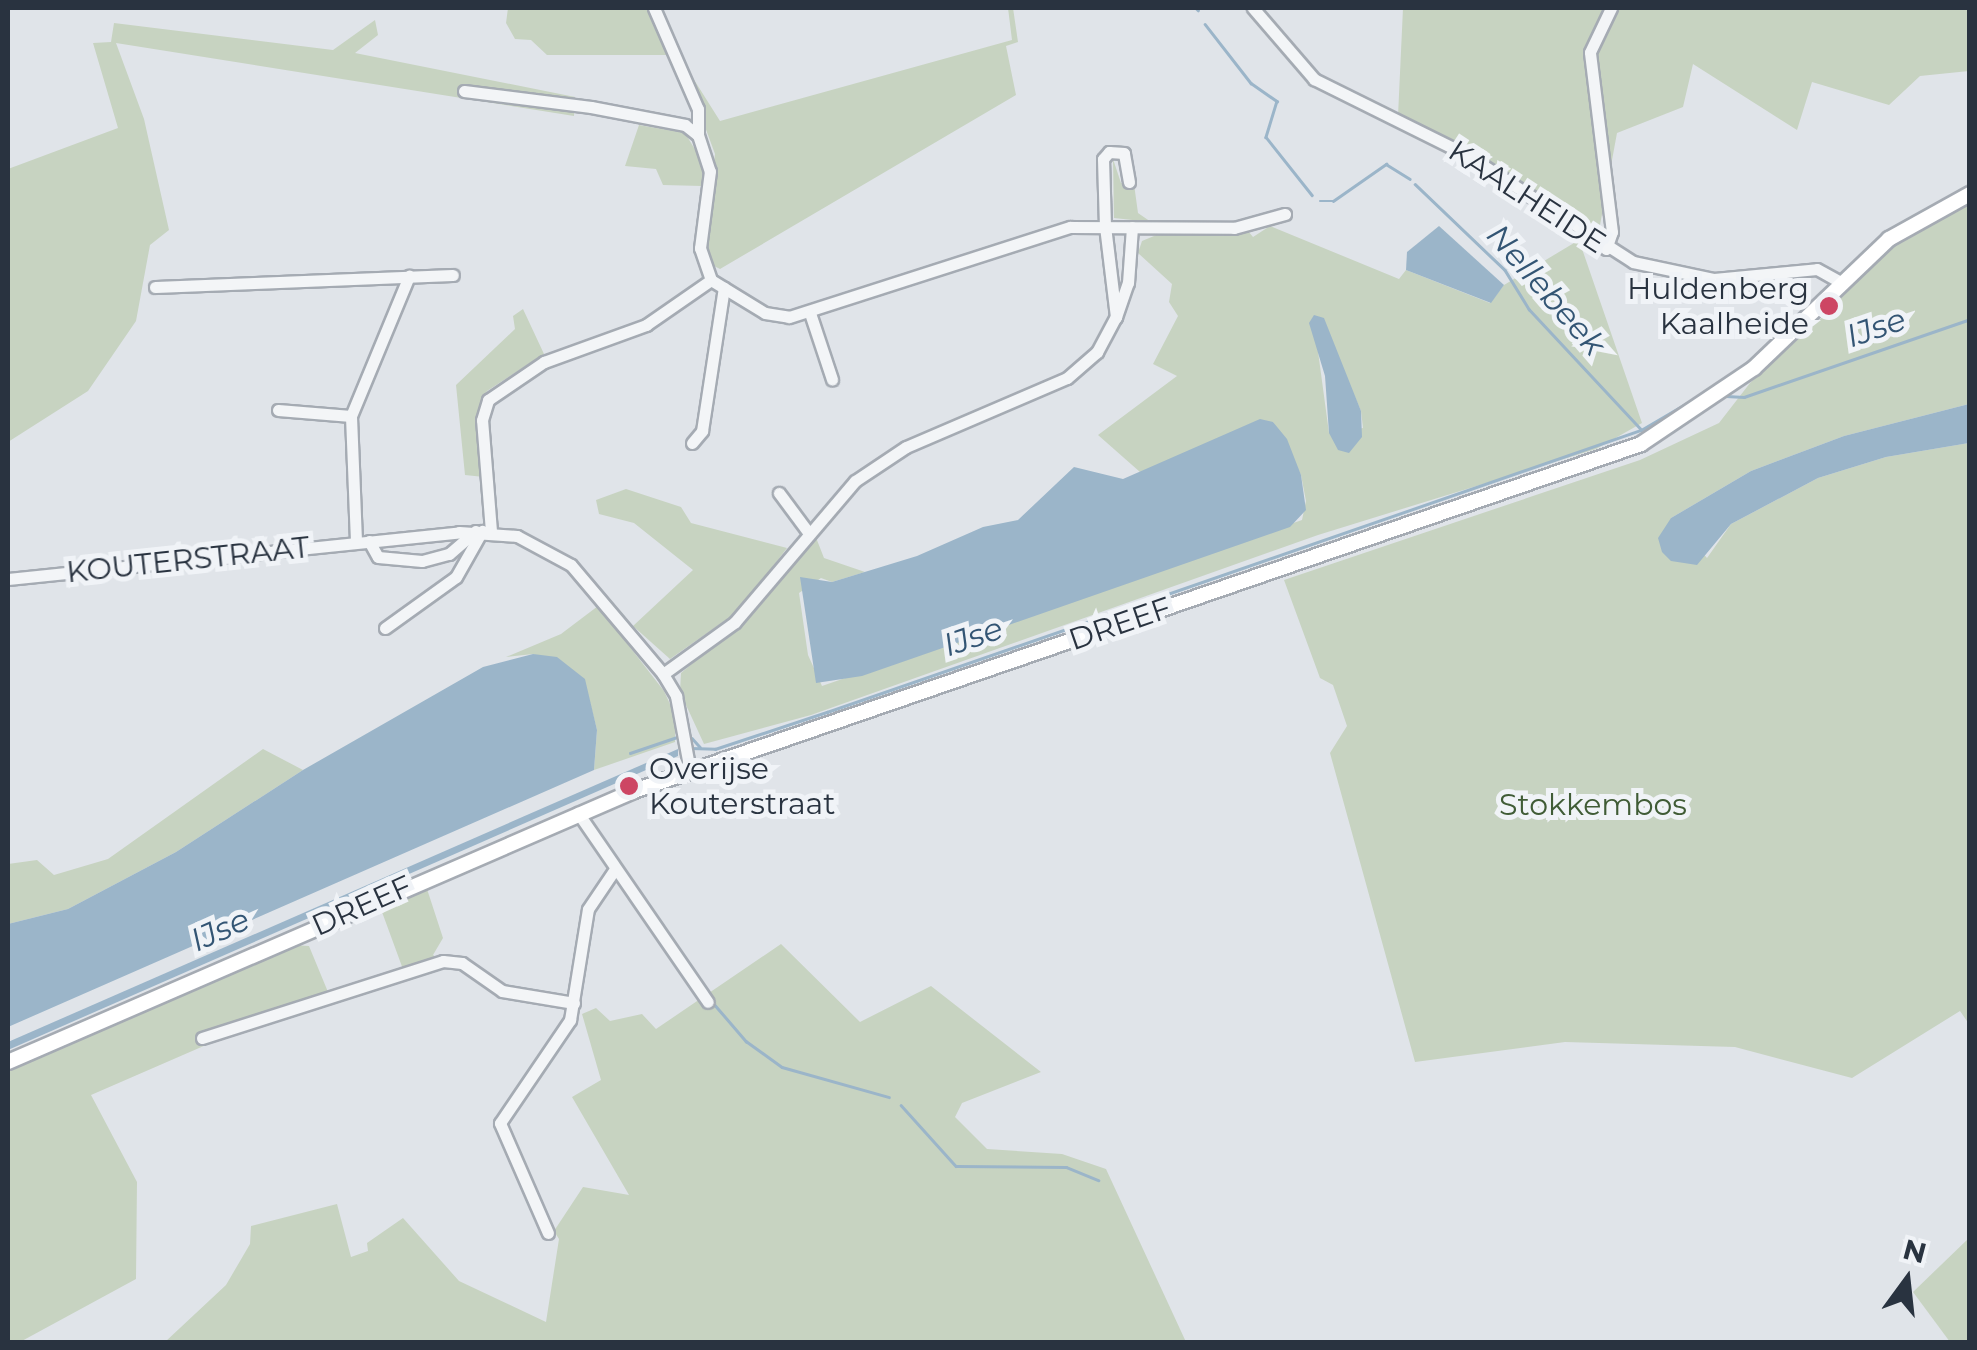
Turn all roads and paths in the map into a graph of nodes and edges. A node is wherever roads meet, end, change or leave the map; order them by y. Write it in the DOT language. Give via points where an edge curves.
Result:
graph roads {
  1 [pos="654,8"];
  2 [pos="1253,8"];
  3 [pos="1611,8"];
  4 [pos="464,91"];
  5 [pos="698,135"];
  6 [pos="1128,182"];
  7 [pos="1970,194"];
  8 [pos="1285,214"];
  9 [pos="1104,226"];
  10 [pos="1132,227"];
  11 [pos="1606,249"];
  12 [pos="453,275"];
  13 [pos="409,276"];
  14 [pos="711,280"];
  15 [pos="1839,281"];
  16 [pos="154,287"];
  17 [pos="724,288"];
  18 [pos="810,313"];
  19 [pos="1116,317"];
  20 [pos="832,378"];
  21 [pos="278,410"];
  22 [pos="352,416"];
  23 [pos="692,442"];
  24 [pos="779,492"];
  25 [pos="483,531"];
  26 [pos="808,532"];
  27 [pos="363,541"];
  28 [pos="8,579"];
  29 [pos="385,628"];
  30 [pos="664,674"];
  31 [pos="690,772"];
  32 [pos="578,813"];
  33 [pos="615,869"];
  34 [pos="574,1002"];
  35 [pos="708,1002"];
  36 [pos="202,1038"];
  37 [pos="8,1062"];
  38 [pos="548,1232"];
  1 -- 5 [label="street" via="698,109"];
  2 -- 11 [label="street, KAALHEIDE" via="1314,79 1468,154"];
  3 -- 11 [label="street" via="1590,52 1612,232"];
  4 -- 5 [label="street" via="591,107 685,125"];
  5 -- 14 [label="street" via="710,171 700,248"];
  6 -- 9 [label="street" via="1124,153 1110,152 1103,159"];
  7 -- 15 [label="main road, DREEF" via="1890,239"];
  8 -- 10 [label="street" via="1234,228"];
  9 -- 10 [label="street"];
  9 -- 18 [label="street" via="1044,234"];
  9 -- 19 [label="street"];
  10 -- 19 [label="street" via="1128,283"];
  11 -- 15 [label="street, KAALHEIDE" via="1690,277 1817,268"];
  12 -- 13 [label="street"];
  13 -- 16 [label="street"];
  13 -- 22 [label="street"];
  14 -- 17 [label="street"];
  14 -- 25 [label="street" via="646,325 544,362 488,400 482,420"];
  15 -- 31 [label="main road, DREEF" via="1709,403 1665,432 1595,462"];
  17 -- 18 [label="street" via="765,313"];
  17 -- 23 [label="street" via="702,431"];
  18 -- 20 [label="street"];
  19 -- 26 [label="street" via="1098,352 1067,378 906,446 855,481"];
  21 -- 22 [label="street"];
  22 -- 27 [label="street"];
  24 -- 26 [label="street"];
  25 -- 27 [label="street, KOUTERSTRAAT"];
  25 -- 27 [label="street" via="422,561 378,556"];
  25 -- 29 [label="street" via="456,578"];
  25 -- 30 [label="street, KOUTERSTRAAT" via="530,540 571,565"];
  26 -- 30 [label="street" via="735,622"];
  27 -- 28 [label="street, KOUTERSTRAAT"];
  30 -- 31 [label="street, KOUTERSTRAAT" via="676,696"];
  31 -- 32 [label="main road, DREEF"];
  32 -- 33 [label="street"];
  32 -- 37 [label="main road, DREEF"];
  33 -- 34 [label="street" via="588,909"];
  33 -- 35 [label="street"];
  34 -- 36 [label="street" via="502,991 462,963 442,961"];
  34 -- 38 [label="street" via="570,1020 500,1123"];
}
